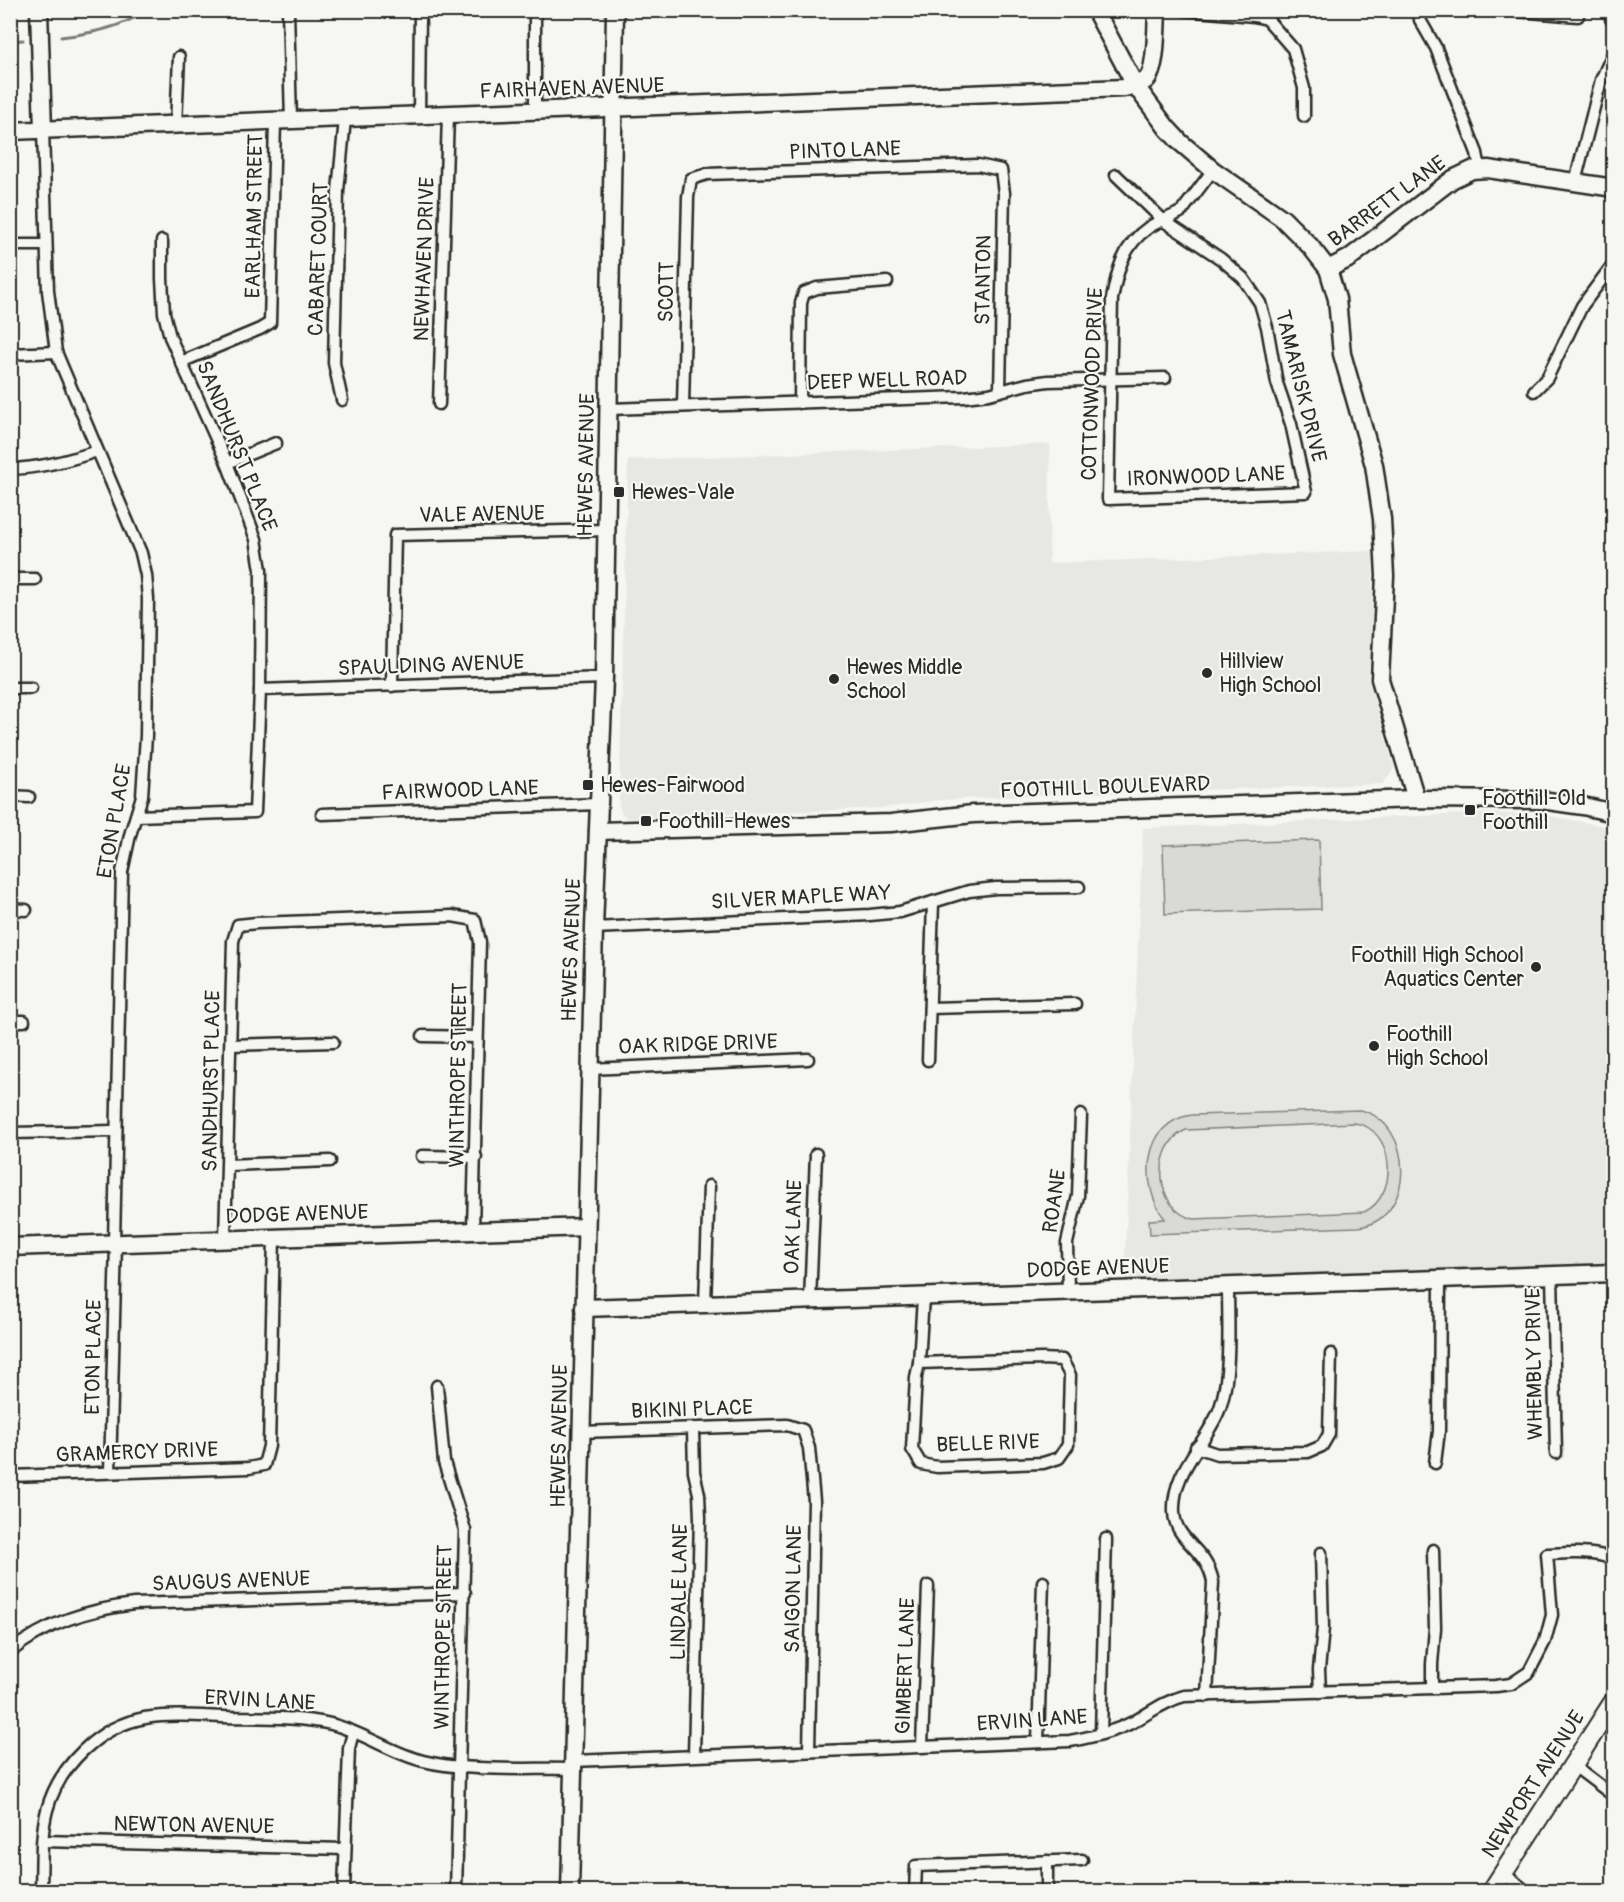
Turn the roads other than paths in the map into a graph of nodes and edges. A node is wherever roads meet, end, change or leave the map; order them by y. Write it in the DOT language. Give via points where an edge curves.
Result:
graph roads {
  1 [pos="39,10"];
  2 [pos="288,10"];
  3 [pos="420,10"];
  4 [pos="535,10"];
  5 [pos="615,10"];
  6 [pos="1095,10"];
  7 [pos="1157,10"];
  8 [pos="1185,10"];
  9 [pos="1419,10"];
  10 [pos="1503,10"];
  11 [pos="1578,16"];
  12 [pos="1614,51"];
  13 [pos="179,57"];
  14 [pos="1135,85"];
  15 [pos="613,109"];
  16 [pos="535,112"];
  17 [pos="448,115"];
  18 [pos="419,116"];
  19 [pos="1304,116"];
  20 [pos="345,119"];
  21 [pos="283,121"];
  22 [pos="176,125"];
  23 [pos="43,130"];
  24 [pos="10,131"];
  25 [pos="1480,169"];
  26 [pos="1213,170"];
  27 [pos="1001,171"];
  28 [pos="1116,175"];
  29 [pos="691,179"];
  30 [pos="1575,182"];
  31 [pos="1614,188"];
  32 [pos="1164,220"];
  33 [pos="162,241"];
  34 [pos="10,245"];
  35 [pos="46,245"];
  36 [pos="1614,264"];
  37 [pos="1328,269"];
  38 [pos="887,282"];
  39 [pos="56,352"];
  40 [pos="10,354"];
  41 [pos="182,362"];
  42 [pos="1165,378"];
  43 [pos="1110,380"];
  44 [pos="1000,391"];
  45 [pos="1534,391"];
  46 [pos="342,400"];
  47 [pos="800,402"];
  48 [pos="439,404"];
  49 [pos="683,406"];
  50 [pos="609,408"];
  51 [pos="276,443"];
  52 [pos="97,451"];
  53 [pos="227,463"];
  54 [pos="10,469"];
  55 [pos="1306,492"];
  56 [pos="1108,499"];
  57 [pos="607,530"];
  58 [pos="10,579"];
  59 [pos="35,579"];
  60 [pos="604,678"];
  61 [pos="392,686"];
  62 [pos="10,688"];
  63 [pos="31,688"];
  64 [pos="260,690"];
  65 [pos="10,796"];
  66 [pos="29,797"];
  67 [pos="1416,799"];
  68 [pos="599,804"];
  69 [pos="1614,813"];
  70 [pos="322,814"];
  71 [pos="136,816"];
  72 [pos="598,831"];
  73 [pos="1079,887"];
  74 [pos="933,902"];
  75 [pos="10,909"];
  76 [pos="26,910"];
  77 [pos="475,920"];
  78 [pos="594,928"];
  79 [pos="1075,1004"];
  80 [pos="930,1008"];
  81 [pos="10,1021"];
  82 [pos="24,1021"];
  83 [pos="423,1036"];
  84 [pos="477,1037"];
  85 [pos="333,1042"];
  86 [pos="231,1046"];
  87 [pos="808,1059"];
  88 [pos="928,1060"];
  89 [pos="590,1068"];
  90 [pos="1081,1115"];
  91 [pos="116,1131"];
  92 [pos="10,1133"];
  93 [pos="816,1154"];
  94 [pos="422,1156"];
  95 [pos="476,1157"];
  96 [pos="330,1161"];
  97 [pos="228,1165"];
  98 [pos="709,1186"];
  99 [pos="586,1227"];
  100 [pos="473,1230"];
  101 [pos="274,1237"];
  102 [pos="225,1239"];
  103 [pos="115,1243"];
  104 [pos="10,1247"];
  105 [pos="1614,1273"];
  106 [pos="1552,1275"];
  107 [pos="1440,1279"];
  108 [pos="1228,1286"];
  109 [pos="1068,1292"];
  110 [pos="924,1297"];
  111 [pos="810,1301"];
  112 [pos="705,1304"];
  113 [pos="584,1308"];
  114 [pos="1331,1354"];
  115 [pos="919,1363"];
  116 [pos="437,1386"];
  117 [pos="693,1429"];
  118 [pos="803,1430"];
  119 [pos="581,1432"];
  120 [pos="1196,1447"];
  121 [pos="1556,1453"];
  122 [pos="1435,1463"];
  123 [pos="110,1472"];
  124 [pos="10,1476"];
  125 [pos="1106,1539"];
  126 [pos="1433,1550"];
  127 [pos="1321,1553"];
  128 [pos="1614,1559"];
  129 [pos="1043,1582"];
  130 [pos="928,1586"];
  131 [pos="465,1593"];
  132 [pos="10,1652"];
  133 [pos="1432,1688"];
  134 [pos="1320,1692"];
  135 [pos="1207,1696"];
  136 [pos="1614,1701"];
  137 [pos="353,1733"];
  138 [pos="1101,1734"];
  139 [pos="1038,1742"];
  140 [pos="922,1746"];
  141 [pos="809,1751"];
  142 [pos="694,1755"];
  143 [pos="573,1765"];
  144 [pos="1574,1765"];
  145 [pos="459,1766"];
  146 [pos="1614,1796"];
  147 [pos="43,1841"];
  148 [pos="345,1849"];
  149 [pos="1082,1860"];
  150 [pos="1047,1862"];
  151 [pos="1503,1873"];
  152 [pos="41,1892"];
  153 [pos="344,1892"];
  154 [pos="456,1892"];
  155 [pos="570,1892"];
  156 [pos="915,1892"];
  157 [pos="1047,1892"];
  158 [pos="1491,1892"];
  159 [pos="1527,1892"];
  1 -- 23 [label="street"];
  2 -- 21 [label="street"];
  3 -- 18 [label="street"];
  4 -- 16 [label="street"];
  5 -- 15 [label="street, HEWES AVENUE"];
  6 -- 14 [label="street"];
  7 -- 14 [label="street" via="1153,66 1145,80"];
  8 -- 19 [label="street" via="1267,20 1293,49 1304,88"];
  9 -- 25 [label="street"];
  10 -- 11 [label="street"];
  12 -- 30 [label="street" via="1601,80"];
  13 -- 22 [label="street"];
  14 -- 15 [label="street, FAIRHAVEN AVENUE"];
  14 -- 26 [label="street" via="1167,128"];
  15 -- 16 [label="street, FAIRHAVEN AVENUE"];
  15 -- 50 [label="street, HEWES AVENUE"];
  16 -- 17 [label="street, FAIRHAVEN AVENUE"];
  17 -- 18 [label="street, FAIRHAVEN AVENUE"];
  17 -- 48 [label="street, NEWHAVEN DRIVE"];
  18 -- 20 [label="street, FAIRHAVEN AVENUE"];
  20 -- 21 [label="street, FAIRHAVEN AVENUE"];
  20 -- 46 [label="street, CABARET COURT" via="338,191 334,363"];
  21 -- 22 [label="street, FAIRHAVEN AVENUE"];
  21 -- 41 [label="street, EARLHAM STREET" via="270,323"];
  22 -- 23 [label="street, FAIRHAVEN AVENUE"];
  23 -- 24 [label="street, FAIRHAVEN AVENUE"];
  23 -- 35 [label="street, ETON PLACE"];
  25 -- 30 [label="street, BARRETT LANE"];
  25 -- 37 [label="street, BARRETT LANE" via="1453,179 1348,259"];
  26 -- 32 [label="street, COTTONWOOD DRIVE" via="1189,204"];
  26 -- 37 [label="street" via="1282,218"];
  27 -- 29 [label="street, PINTO LANE" via="978,165 707,174"];
  27 -- 44 [label="street, STANTON" via="1004,193"];
  28 -- 32 [label="street, TAMARISK DRIVE"];
  29 -- 49 [label="street, SCOTT"];
  30 -- 31 [label="street, BARRETT LANE"];
  32 -- 43 [label="street, COTTONWOOD DRIVE" via="1136,238 1116,273"];
  32 -- 55 [label="street, TAMARISK DRIVE" via="1243,278 1260,303"];
  33 -- 41 [label="street, SANDHURST PLACE" via="164,312 170,338"];
  34 -- 35 [label="street"];
  35 -- 39 [label="street, ETON PLACE"];
  36 -- 45 [label="street" via="1582,306 1547,378"];
  37 -- 67 [label="street" via="1337,299 1342,354 1374,465 1382,519 1385,576 1380,679"];
  38 -- 47 [label="street" via="817,288 804,293"];
  39 -- 40 [label="street"];
  39 -- 52 [label="street, ETON PLACE"];
  41 -- 53 [label="street, SANDHURST PLACE"];
  42 -- 43 [label="street, DEEP WELL ROAD"];
  43 -- 44 [label="street, DEEP WELL ROAD" via="1048,381"];
  43 -- 56 [label="street, COTTONWOOD DRIVE"];
  44 -- 47 [label="street, DEEP WELL ROAD" via="964,397"];
  47 -- 49 [label="street, DEEP WELL ROAD"];
  49 -- 50 [label="street, DEEP WELL ROAD"];
  50 -- 57 [label="street, HEWES AVENUE"];
  51 -- 53 [label="street"];
  52 -- 54 [label="street" via="35,469"];
  52 -- 71 [label="street, ETON PLACE" via="141,553 146,575 146,736 142,796"];
  53 -- 64 [label="street, SANDHURST PLACE" via="256,538 261,570"];
  55 -- 56 [label="street, IRONWOOD LANE"];
  57 -- 60 [label="street, HEWES AVENUE"];
  57 -- 61 [label="street, VALE AVENUE" via="395,536"];
  58 -- 59 [label="street"];
  60 -- 61 [label="street, SPAULDING AVENUE"];
  60 -- 68 [label="street, HEWES AVENUE"];
  61 -- 64 [label="street, SPAULDING AVENUE"];
  62 -- 63 [label="street"];
  64 -- 71 [label="street, SANDHURST PLACE" via="255,812"];
  65 -- 66 [label="street"];
  67 -- 69 [label="street, FOOTHILL BOULEVARD" via="1541,800"];
  67 -- 72 [label="street, FOOTHILL BOULEVARD" via="973,814 891,823"];
  68 -- 70 [label="street, FAIRWOOD LANE"];
  68 -- 72 [label="street, HEWES AVENUE"];
  71 -- 91 [label="street, ETON PLACE" via="122,873"];
  72 -- 78 [label="street, HEWES AVENUE"];
  73 -- 74 [label="street, SILVER MAPLE WAY" via="996,888"];
  74 -- 78 [label="street, SILVER MAPLE WAY" via="900,912 870,915"];
  74 -- 80 [label="street"];
  75 -- 76 [label="street"];
  77 -- 84 [label="street, WINTHROPE STREET" via="480,942"];
  77 -- 86 [label="street, SANDHURST PLACE" via="452,916 238,925 234,941"];
  78 -- 89 [label="street, HEWES AVENUE"];
  79 -- 80 [label="street"];
  80 -- 88 [label="street"];
  81 -- 82 [label="street"];
  83 -- 84 [label="street"];
  84 -- 95 [label="street, WINTHROPE STREET"];
  85 -- 86 [label="street"];
  86 -- 97 [label="street, SANDHURST PLACE"];
  87 -- 89 [label="street, OAK RIDGE DRIVE"];
  89 -- 99 [label="street, HEWES AVENUE"];
  90 -- 109 [label="street, ROANE" via="1077,1196 1067,1243"];
  91 -- 92 [label="street"];
  91 -- 103 [label="street, ETON PLACE"];
  93 -- 111 [label="street, OAK LANE"];
  94 -- 95 [label="street"];
  95 -- 100 [label="street, WINTHROPE STREET"];
  96 -- 97 [label="street"];
  97 -- 102 [label="street, SANDHURST PLACE"];
  98 -- 112 [label="street"];
  99 -- 100 [label="street, DODGE AVENUE"];
  99 -- 113 [label="street, HEWES AVENUE"];
  100 -- 101 [label="street, DODGE AVENUE"];
  101 -- 102 [label="street, DODGE AVENUE"];
  101 -- 123 [label="street, GRAMERCY DRIVE" via="269,1446 264,1465"];
  102 -- 103 [label="street, DODGE AVENUE"];
  103 -- 104 [label="street, DODGE AVENUE"];
  103 -- 123 [label="street, ETON PLACE"];
  105 -- 106 [label="street, DODGE AVENUE"];
  106 -- 107 [label="street, DODGE AVENUE"];
  106 -- 121 [label="street, WHEMBLY DRIVE"];
  107 -- 108 [label="street, DODGE AVENUE"];
  107 -- 122 [label="street" via="1439,1431"];
  108 -- 109 [label="street, DODGE AVENUE"];
  108 -- 120 [label="street" via="1224,1394 1208,1432"];
  109 -- 110 [label="street, DODGE AVENUE"];
  110 -- 111 [label="street, DODGE AVENUE"];
  110 -- 115 [label="street, BELLE RIVE"];
  111 -- 112 [label="street, DODGE AVENUE"];
  112 -- 113 [label="street, DODGE AVENUE"];
  113 -- 119 [label="street, HEWES AVENUE"];
  114 -- 120 [label="street" via="1329,1434 1322,1446 1308,1452 1217,1454"];
  115 -- 115 [label="street, BELLE RIVE" via="912,1449 921,1464 937,1467 1043,1463 1059,1458 1068,1445 1070,1375 1062,1360"];
  116 -- 131 [label="street, WINTHROPE STREET" via="444,1462 465,1530"];
  117 -- 118 [label="street, BIKINI PLACE" via="787,1425"];
  117 -- 119 [label="street, BIKINI PLACE"];
  117 -- 142 [label="street, LINDALE LANE" via="700,1518"];
  118 -- 141 [label="street, SAIGON LANE" via="814,1502"];
  119 -- 143 [label="street, HEWES AVENUE"];
  120 -- 135 [label="street" via="1178,1482 1174,1512 1176,1526 1211,1569"];
  123 -- 124 [label="street, GRAMERCY DRIVE"];
  125 -- 138 [label="street"];
  126 -- 133 [label="street"];
  127 -- 134 [label="street"];
  128 -- 133 [label="street, ERVIN LANE" via="1579,1552 1547,1554 1550,1629 1535,1662 1520,1679 1496,1686"];
  129 -- 139 [label="street"];
  130 -- 140 [label="street, GIMBERT LANE"];
  131 -- 132 [label="street, SAUGUS AVENUE" via="126,1605 80,1613 50,1625"];
  131 -- 145 [label="street, WINTHROPE STREET"];
  133 -- 134 [label="street, ERVIN LANE"];
  134 -- 135 [label="street, ERVIN LANE"];
  135 -- 138 [label="street, ERVIN LANE" via="1169,1700 1135,1721"];
  136 -- 144 [label="main road, NEWPORT AVENUE"];
  137 -- 145 [label="street, ERVIN LANE" via="411,1758"];
  137 -- 147 [label="street, ERVIN LANE" via="333,1724 295,1719 177,1716 144,1718 120,1726 102,1735 75,1760 55,1788 47,1809"];
  137 -- 148 [label="street"];
  138 -- 139 [label="street, ERVIN LANE" via="1070,1741"];
  139 -- 140 [label="street, ERVIN LANE"];
  140 -- 141 [label="street, ERVIN LANE"];
  141 -- 142 [label="street, ERVIN LANE"];
  142 -- 143 [label="street, ERVIN LANE"];
  143 -- 145 [label="street, ERVIN LANE"];
  143 -- 155 [label="street, HEWES AVENUE"];
  144 -- 146 [label="street"];
  144 -- 151 [label="main road, NEWPORT AVENUE"];
  145 -- 154 [label="street, WINTHROPE STREET"];
  147 -- 148 [label="street, NEWTON AVENUE"];
  147 -- 152 [label="street"];
  148 -- 153 [label="street"];
  149 -- 150 [label="street"];
  150 -- 156 [label="street" via="916,1866"];
  150 -- 157 [label="street"];
  151 -- 158 [label="main road, NEWPORT AVENUE"];
  151 -- 159 [label="street"];
}
